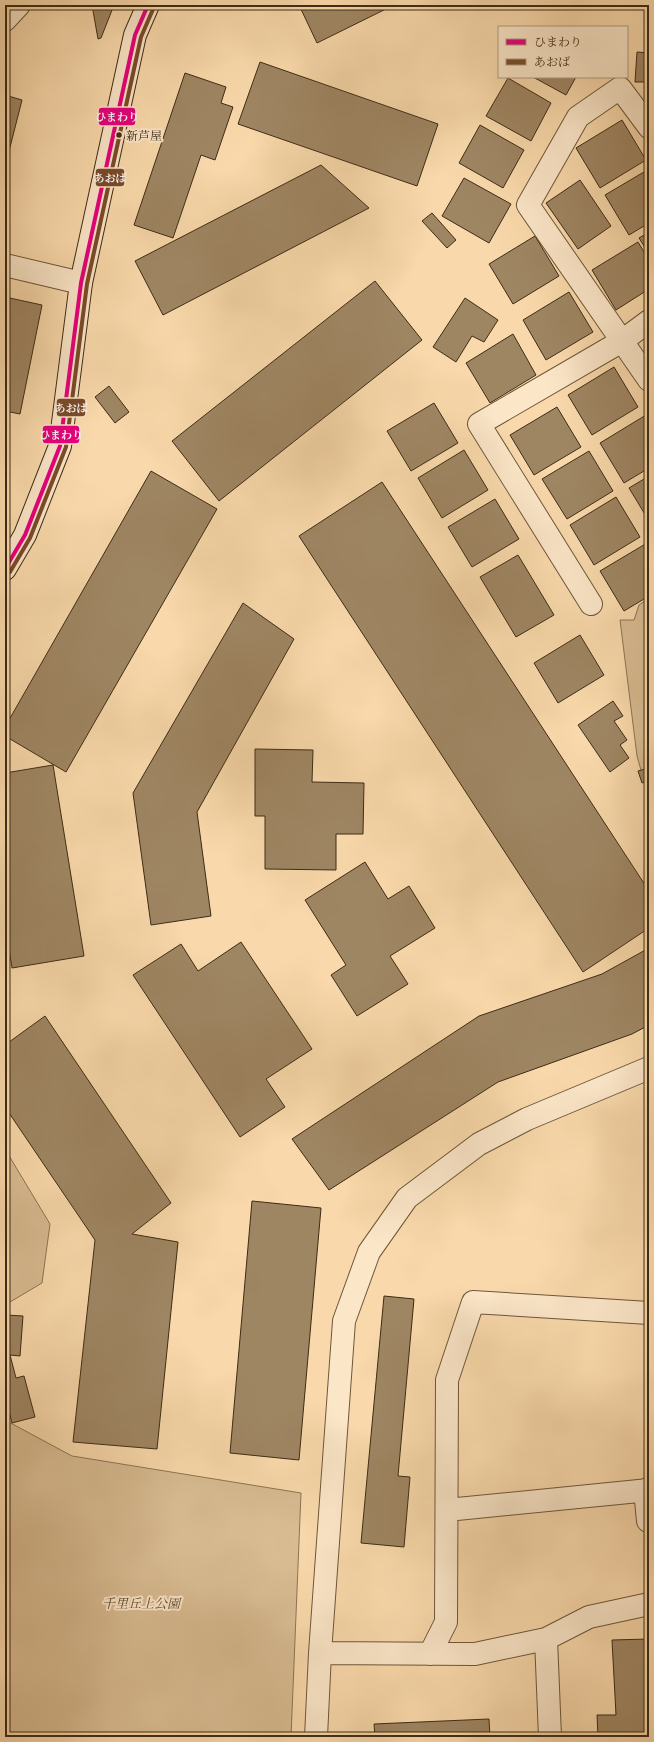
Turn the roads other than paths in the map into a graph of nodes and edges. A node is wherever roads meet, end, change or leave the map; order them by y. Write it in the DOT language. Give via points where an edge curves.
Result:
graph roads {
  1 [pos="19,5"];
  2 [pos="148,5"];
  3 [pos="5,20"];
  4 [pos="649,127"];
  5 [pos="5,265"];
  6 [pos="81,283"];
  7 [pos="649,321"];
  8 [pos="622,341"];
  9 [pos="649,380"];
  10 [pos="5,569"];
  11 [pos="591,604"];
  12 [pos="649,1068"];
  13 [pos="649,1313"];
  14 [pos="647,1490"];
  15 [pos="446,1510"];
  16 [pos="648,1521"];
  17 [pos="649,1604"];
  18 [pos="546,1639"];
  19 [pos="320,1653"];
  20 [pos="430,1654"];
  21 [pos="316,1737"];
  22 [pos="550,1737"];
  1 -- 3 [label="street"];
  2 -- 6 [label="street" via="135,34"];
  4 -- 8 [label="street" via="620,88 578,118 528,205"];
  5 -- 6 [label="street"];
  6 -- 10 [label="street" via="60,446 25,535"];
  7 -- 8 [label="street"];
  8 -- 9 [label="street"];
  8 -- 11 [label="street" via="479,424"];
  12 -- 19 [label="street" via="528,1119 479,1144 407,1198 369,1252 344,1321"];
  13 -- 15 [label="street" via="473,1302 447,1380"];
  14 -- 15 [label="street"];
  14 -- 16 [label="street"];
  15 -- 20 [label="street" via="446,1622"];
  17 -- 18 [label="street" via="589,1617"];
  18 -- 20 [label="street" via="474,1654"];
  18 -- 22 [label="street"];
  19 -- 20 [label="street"];
  19 -- 21 [label="street"];
}
